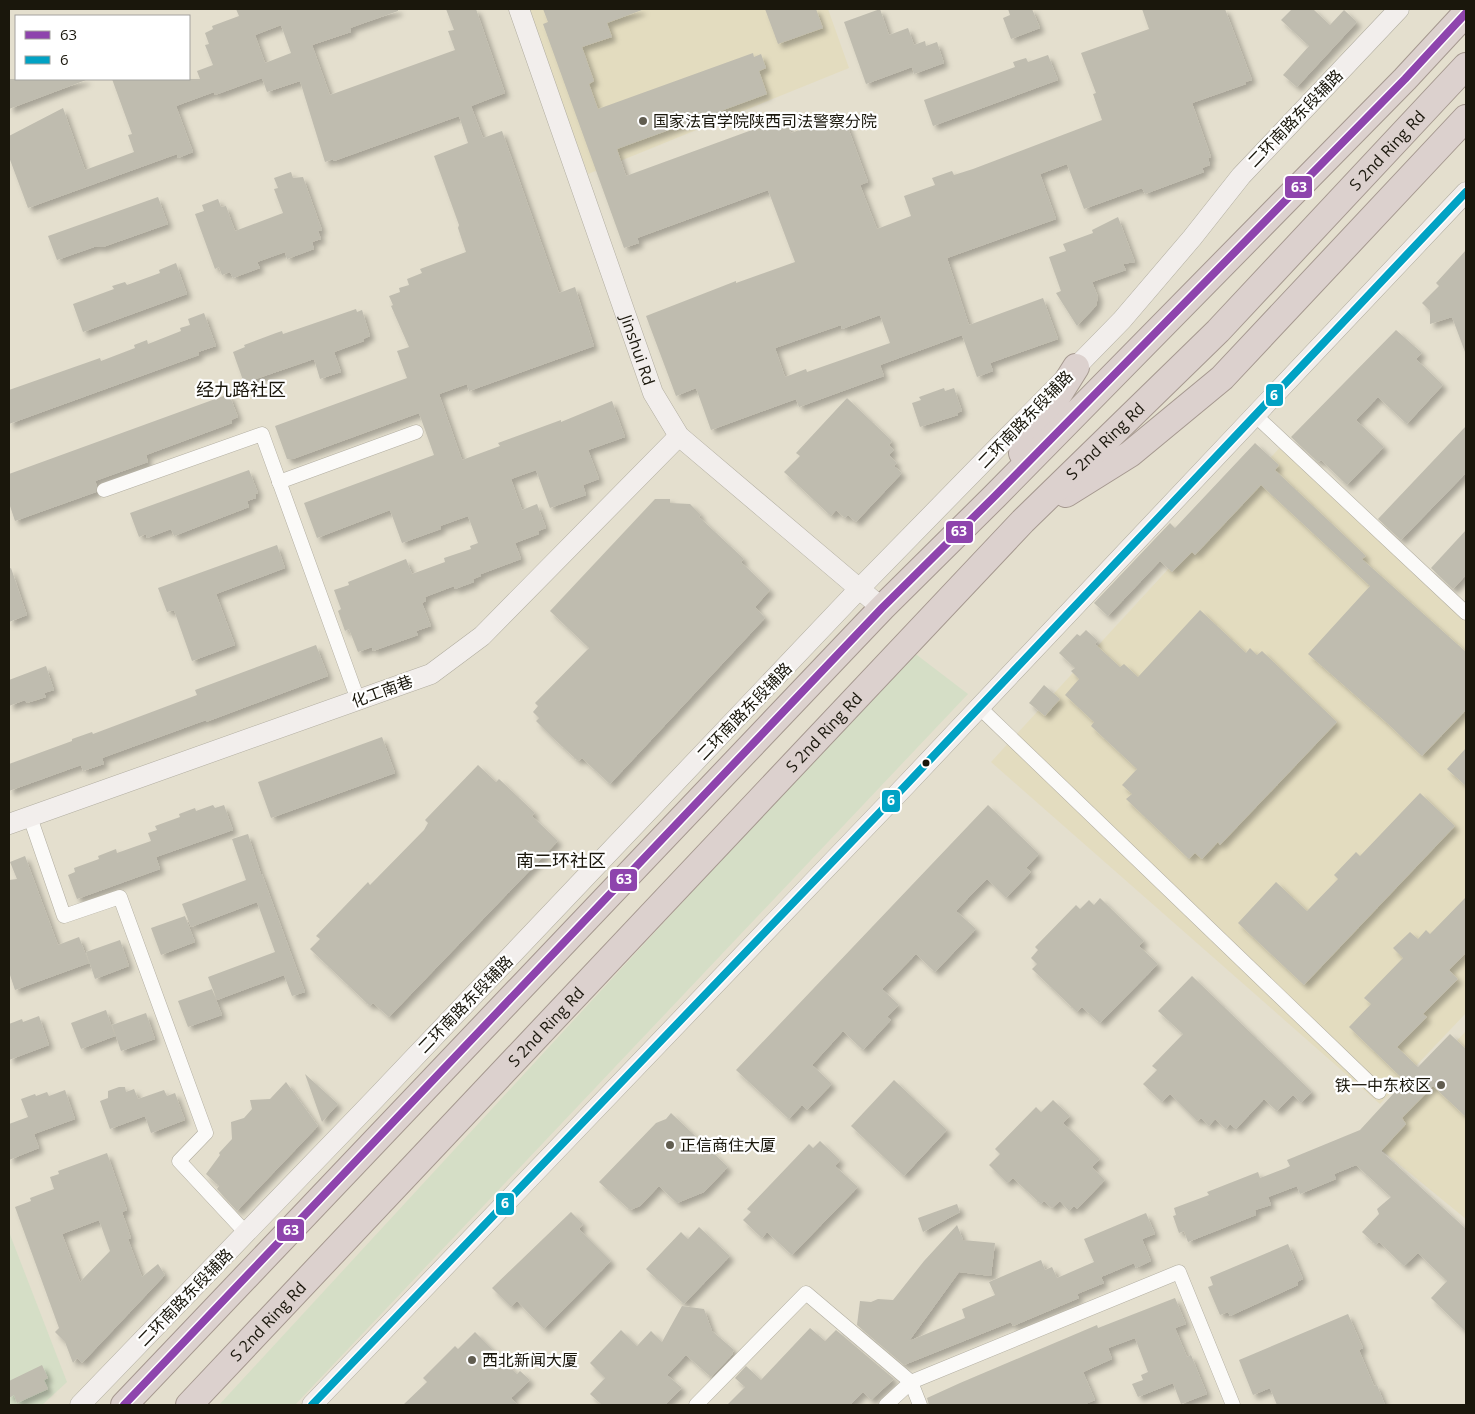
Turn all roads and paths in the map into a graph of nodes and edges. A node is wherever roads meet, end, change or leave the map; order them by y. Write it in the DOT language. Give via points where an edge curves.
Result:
graph roads {
  1 [pos="519,9"];
  2 [pos="1399,9"];
  3 [pos="1457,9"];
  4 [pos="1466,13"];
  5 [pos="1466,66"];
  6 [pos="1405,79"];
  7 [pos="1466,118"];
  8 [pos="1466,192"];
  9 [pos="1076,367"];
  10 [pos="1256,416"];
  11 [pos="416,432"];
  12 [pos="679,436"];
  13 [pos="279,482"];
  14 [pos="104,490"];
  15 [pos="995,496"];
  16 [pos="1023,521"];
  17 [pos="860,588"];
  18 [pos="882,608"];
  19 [pos="1466,613"];
  20 [pos="358,700"];
  21 [pos="980,707"];
  22 [pos="30,817"];
  23 [pos="9,824"];
  24 [pos="1379,1092"];
  25 [pos="246,1233"];
  26 [pos="911,1382"];
  27 [pos="80,1405"];
  28 [pos="124,1405"];
  29 [pos="189,1405"];
  30 [pos="312,1405"];
  31 [pos="696,1405"];
  32 [pos="886,1405"];
  33 [pos="920,1405"];
  34 [pos="1233,1405"];
  1 -- 12 [label="main road, Jinshui Rd" via="653,393"];
  2 -- 9 [label="main road, 二环南路东段辅路" via="1240,176 1122,320"];
  3 -- 6 [label="highway"];
  4 -- 6 [label="highway"];
  5 -- 16 [label="highway, S 2nd Ring Rd" via="1218,331"];
  6 -- 15 [label="highway"];
  7 -- 16 [label="highway" via="1222,378 1130,454"];
  8 -- 10 [label="main road"];
  9 -- 15 [label="highway"];
  9 -- 17 [label="main road, 二环南路东段辅路"];
  10 -- 19 [label="street"];
  10 -- 21 [label="main road"];
  11 -- 13 [label="street"];
  12 -- 17 [label="main road, Jinshui Rd"];
  12 -- 20 [label="main road, 化工南巷" via="482,636 431,674"];
  13 -- 14 [label="street" via="262,434"];
  13 -- 20 [label="street"];
  15 -- 18 [label="highway"];
  16 -- 29 [label="highway, S 2nd Ring Rd"];
  17 -- 18 [label="main road, Jinshui Rd"];
  17 -- 25 [label="main road, 二环南路东段辅路"];
  18 -- 28 [label="highway"];
  20 -- 22 [label="main road, 化工南巷"];
  21 -- 24 [label="street"];
  21 -- 30 [label="main road"];
  22 -- 23 [label="main road, 化工南巷"];
  22 -- 25 [label="street" via="64,916 120,897 206,1133 179,1161"];
  25 -- 27 [label="main road, 二环南路东段辅路"];
  26 -- 31 [label="street" via="806,1293"];
  26 -- 32 [label="street"];
  26 -- 33 [label="street"];
  26 -- 34 [label="street" via="1179,1272"];
}
